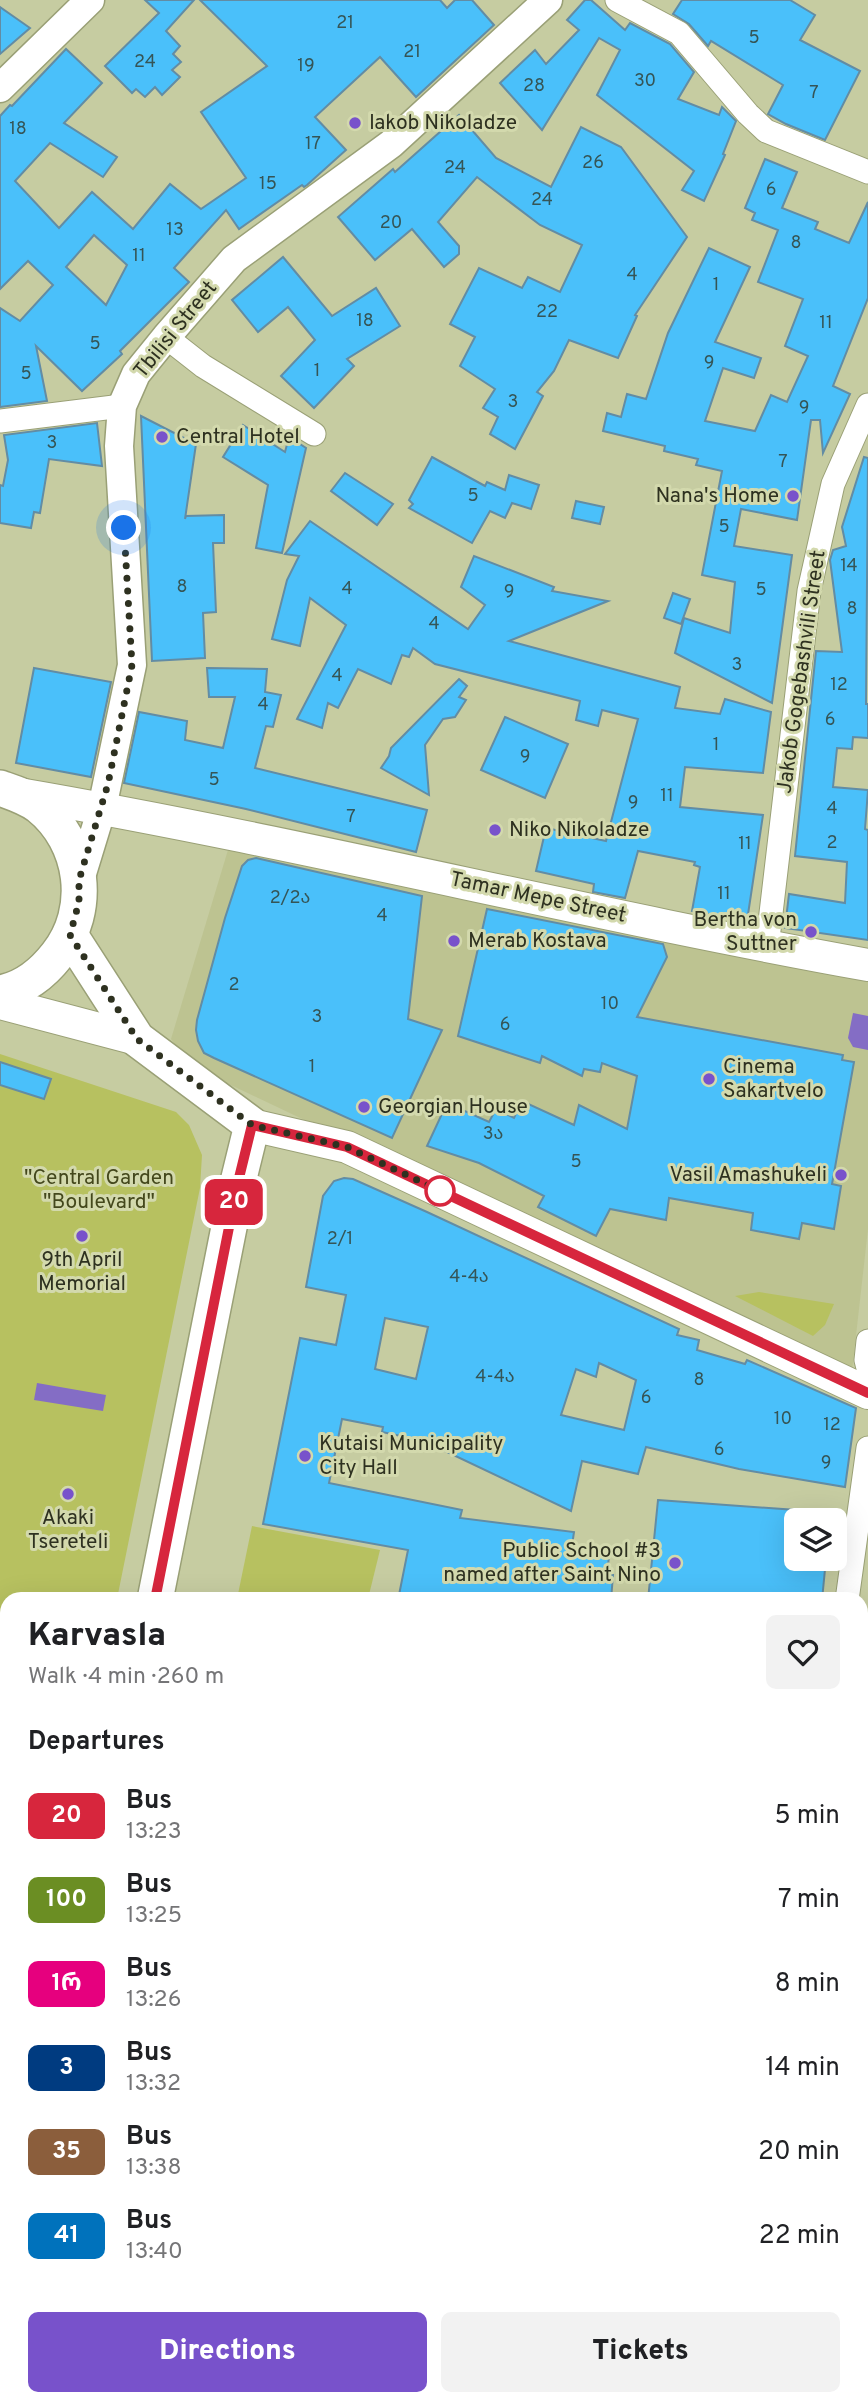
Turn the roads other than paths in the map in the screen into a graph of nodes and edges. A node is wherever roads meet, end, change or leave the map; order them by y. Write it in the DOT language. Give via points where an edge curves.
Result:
graph roads {
  1 [pos="90,0"];
  2 [pos="548,0"];
  3 [pos="617,0"];
  4 [pos="0,88"];
  5 [pos="868,172"];
  6 [pos="166,337"];
  7 [pos="868,405"];
  8 [pos="122,406"];
  9 [pos="0,421"];
  10 [pos="314,434"];
  11 [pos="9,791"];
  12 [pos="102,808"];
  13 [pos="79,880"];
  14 [pos="70,935"];
  15 [pos="767,947"];
  16 [pos="868,965"];
  17 [pos="0,993"];
  18 [pos="0,1003"];
  19 [pos="137,1039"];
  20 [pos="252,1125"];
  21 [pos="868,1341"];
  22 [pos="868,1368"];
  23 [pos="868,1394"];
  24 [pos="868,1448"];
  25 [pos="157,1592"];
  26 [pos="848,1592"];
  1 -- 4 [label="street"];
  2 -- 6 [label="street, Tbilisi Street" via="391,144 234,259"];
  3 -- 5 [label="street" via="679,33 766,131"];
  6 -- 8 [label="street, Tbilisi Street" via="136,374"];
  6 -- 10 [label="street" via="203,366"];
  7 -- 15 [label="street, Jakob Gogebashvili Street" via="833,484 809,591"];
  8 -- 9 [label="street"];
  8 -- 12 [label="street, Tbilisi Street" via="119,446 132,665"];
  11 -- 12 [label="main road, Tamar Mepe Street"];
  11 -- 13 [label="main road" via="38,806 54,821 75,859"];
  12 -- 13 [label="street, Tbilisi Street"];
  12 -- 15 [label="main road, Tamar Mepe Street"];
  13 -- 14 [label="main road" via="79,902"];
  14 -- 17 [label="main road" via="38,975"];
  14 -- 19 [label="main road"];
  15 -- 16 [label="main road, Tamar Mepe Street"];
  18 -- 19 [label="main road"];
  19 -- 20 [label="main road"];
  20 -- 23 [label="main road" via="347,1147"];
  20 -- 25 [label="main road"];
  21 -- 22 [label="street"];
  24 -- 26 [label="street"];
}
